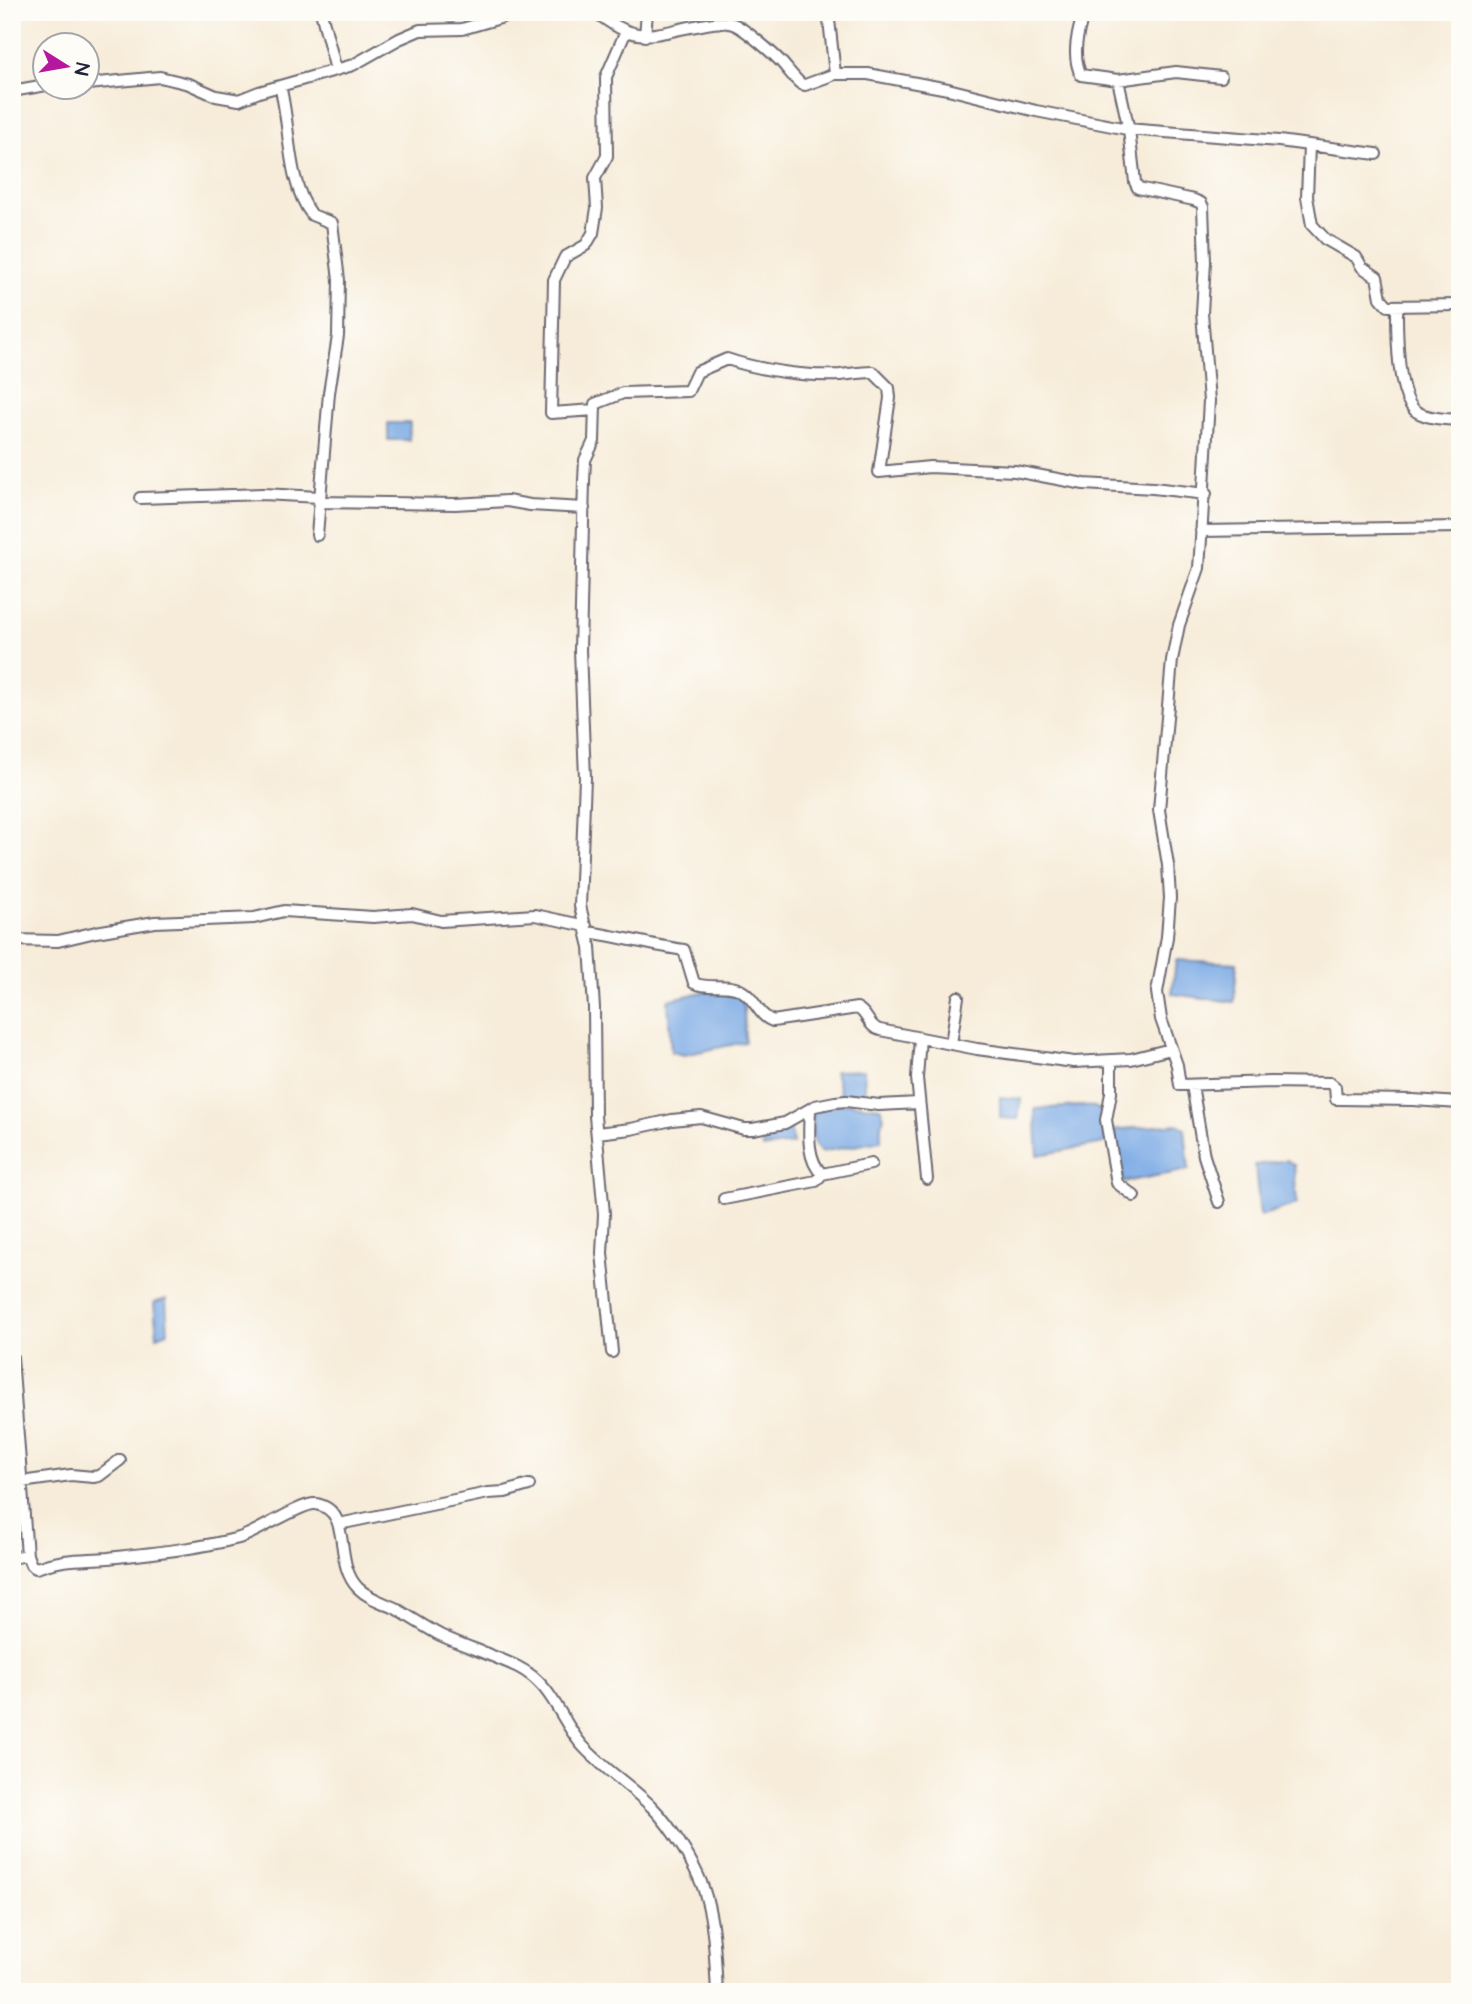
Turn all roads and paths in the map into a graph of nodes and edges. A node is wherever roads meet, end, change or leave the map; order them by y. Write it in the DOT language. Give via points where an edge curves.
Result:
graph roads {
  1 [pos="321,12"];
  2 [pos="512,12"];
  3 [pos="596,12"];
  4 [pos="647,12"];
  5 [pos="1084,12"];
  6 [pos="829,20"];
  7 [pos="626,31"];
  8 [pos="645,36"];
  9 [pos="336,70"];
  10 [pos="835,74"];
  11 [pos="1222,76"];
  12 [pos="1118,80"];
  13 [pos="102,83"];
  14 [pos="280,86"];
  15 [pos="32,87"];
  16 [pos="12,91"];
  17 [pos="1129,130"];
  18 [pos="1309,146"];
  19 [pos="1376,154"];
  20 [pos="1460,305"];
  21 [pos="1397,307"];
  22 [pos="595,410"];
  23 [pos="1460,420"];
  24 [pos="1204,494"];
  25 [pos="140,498"];
  26 [pos="319,500"];
  27 [pos="584,508"];
  28 [pos="1460,527"];
  29 [pos="1201,531"];
  30 [pos="317,536"];
  31 [pos="587,929"];
  32 [pos="12,940"];
  33 [pos="958,997"];
  34 [pos="920,1038"];
  35 [pos="950,1044"];
  36 [pos="1171,1049"];
  37 [pos="1111,1061"];
  38 [pos="1192,1085"];
  39 [pos="919,1103"];
  40 [pos="1460,1103"];
  41 [pos="810,1111"];
  42 [pos="597,1133"];
  43 [pos="872,1164"];
  44 [pos="822,1174"];
  45 [pos="927,1179"];
  46 [pos="1135,1196"];
  47 [pos="724,1199"];
  48 [pos="1219,1202"];
  49 [pos="612,1352"];
  50 [pos="12,1357"];
  51 [pos="120,1460"];
  52 [pos="21,1482"];
  53 [pos="529,1485"];
  54 [pos="339,1524"];
  55 [pos="27,1555"];
  56 [pos="12,1558"];
  57 [pos="717,1992"];
  1 -- 9 [label="street"];
  2 -- 9 [label="street" via="462,29 420,30"];
  3 -- 7 [label="street"];
  4 -- 8 [label="street"];
  5 -- 12 [label="street" via="1077,33 1079,72"];
  6 -- 10 [label="street"];
  7 -- 8 [label="street"];
  7 -- 22 [label="street" via="606,77 607,156 595,178 593,233 586,245 565,257 554,280 551,413"];
  8 -- 10 [label="street" via="730,23 748,32 801,84"];
  9 -- 14 [label="street"];
  10 -- 17 [label="street" via="867,74 938,87"];
  11 -- 12 [label="street" via="1176,72"];
  12 -- 17 [label="street"];
  13 -- 14 [label="street" via="160,77 239,100"];
  14 -- 26 [label="street" via="301,192 313,215 331,223 337,250 338,336"];
  15 -- 16 [label="street"];
  17 -- 18 [label="street"];
  17 -- 24 [label="street" via="1138,188 1194,200 1203,207 1202,313 1209,401"];
  18 -- 19 [label="street"];
  18 -- 21 [label="street" via="1307,197 1312,225 1377,277 1383,302"];
  20 -- 21 [label="street"];
  21 -- 23 [label="street" via="1398,358 1409,403 1421,414"];
  22 -- 24 [label="street" via="595,404 623,393 688,391 697,372 727,359 793,372 873,372 889,388 890,398 879,472 930,467 1015,471 1084,484"];
  22 -- 27 [label="street" via="594,441 585,460"];
  24 -- 29 [label="street"];
  25 -- 26 [label="street" via="262,494"];
  26 -- 27 [label="street" via="507,501"];
  26 -- 30 [label="street"];
  27 -- 31 [label="street" via="580,650 585,778 580,906"];
  28 -- 29 [label="street"];
  29 -- 36 [label="street" via="1199,568 1172,660 1160,788 1170,889 1157,992"];
  31 -- 32 [label="street" via="535,915 442,920 412,914 373,918 284,911 254,918 155,922 58,941"];
  31 -- 34 [label="street" via="684,950 694,983 742,990 763,1018 773,1021 857,1008 875,1029"];
  31 -- 42 [label="street"];
  33 -- 35 [label="street"];
  34 -- 35 [label="street"];
  34 -- 39 [label="street"];
  35 -- 37 [label="street" via="1074,1062"];
  36 -- 37 [label="street"];
  36 -- 38 [label="street" via="1180,1086"];
  37 -- 46 [label="street" via="1106,1120 1117,1183"];
  38 -- 40 [label="street" via="1330,1083 1336,1099"];
  38 -- 48 [label="street"];
  39 -- 41 [label="street" via="846,1101"];
  39 -- 45 [label="street"];
  41 -- 42 [label="street" via="785,1123 753,1129 701,1118"];
  41 -- 44 [label="street" via="809,1140 815,1167"];
  42 -- 49 [label="street"];
  43 -- 44 [label="street"];
  44 -- 47 [label="street" via="816,1181"];
  50 -- 52 [label="street"];
  51 -- 52 [label="street" via="99,1476"];
  52 -- 55 [label="street"];
  53 -- 54 [label="street"];
  54 -- 55 [label="street" via="324,1507 310,1504 243,1537 183,1550 69,1558 36,1568"];
  54 -- 57 [label="street" via="345,1567 356,1587 439,1634 535,1678 556,1701 584,1746 653,1808 682,1846 706,1896"];
  55 -- 56 [label="street"];
}
